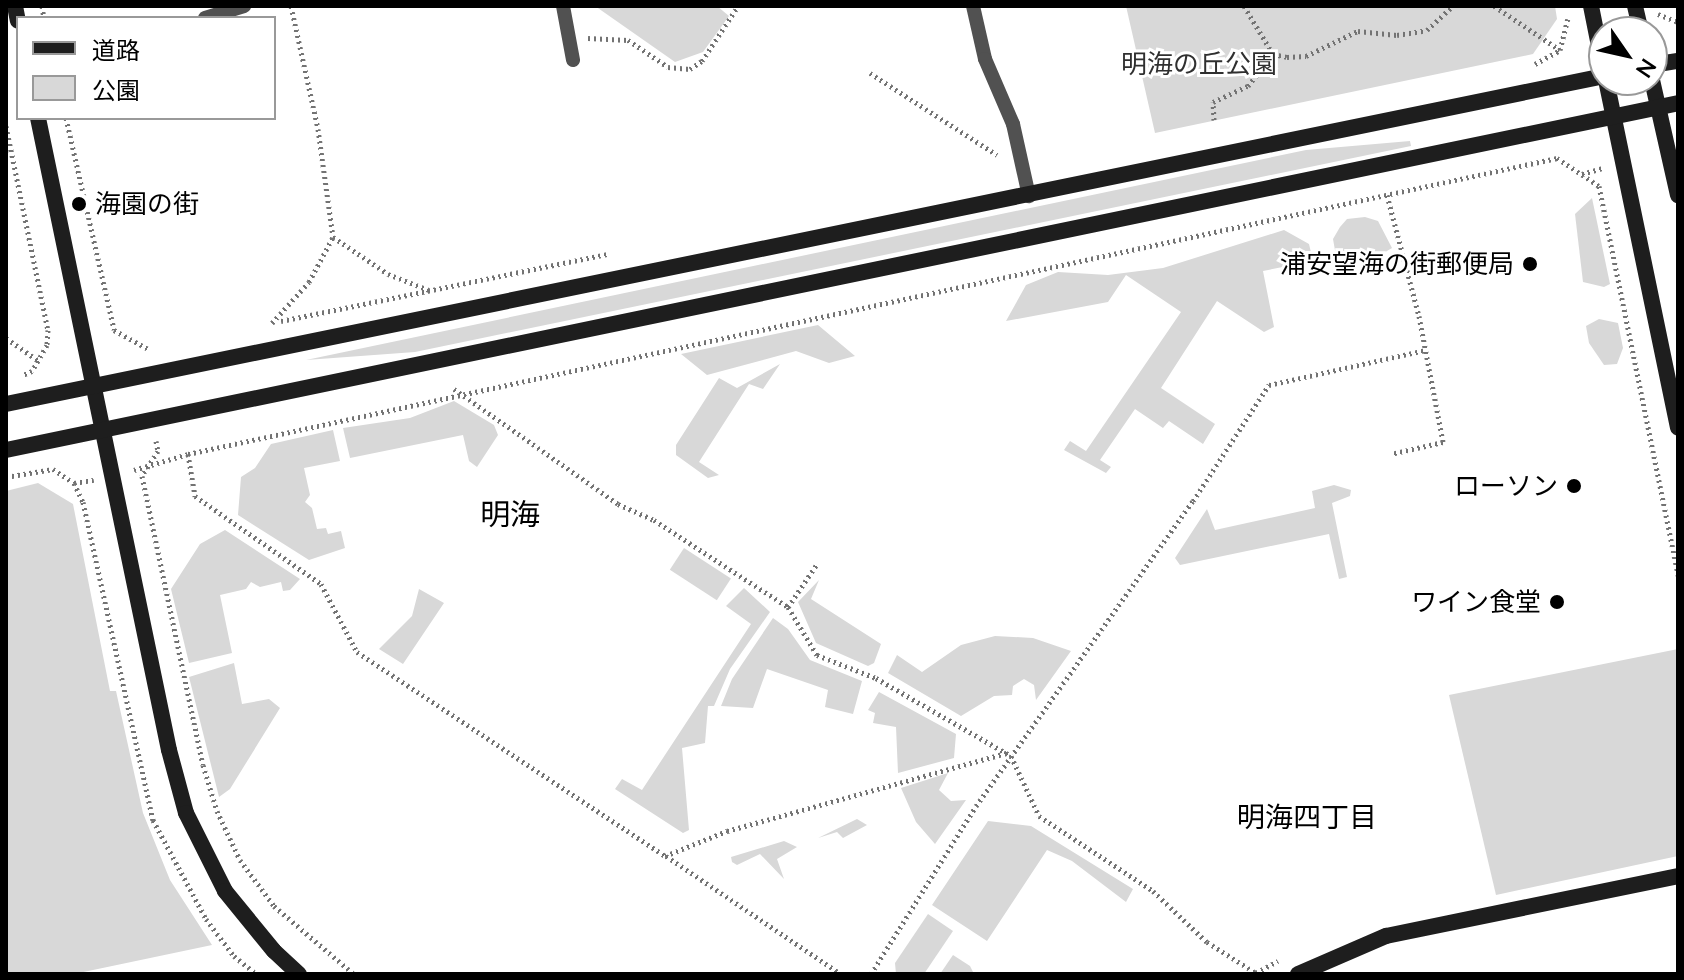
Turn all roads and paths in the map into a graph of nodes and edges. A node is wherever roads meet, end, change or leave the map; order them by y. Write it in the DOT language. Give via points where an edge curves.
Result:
graph roads {
  1 [pos="244,6"];
  2 [pos="291,6"];
  3 [pos="563,6"];
  4 [pos="738,6"];
  5 [pos="973,6"];
  6 [pos="1244,6"];
  7 [pos="1453,6"];
  8 [pos="1494,6"];
  9 [pos="1565,6"];
  10 [pos="212,16"];
  11 [pos="569,37"];
  12 [pos="1560,50"];
  13 [pos="1273,54"];
  14 [pos="573,60"];
  15 [pos="1520,67"];
  16 [pos="870,73"];
  17 [pos="1588,80"];
  18 [pos="1610,96"];
  19 [pos="1656,96"];
  20 [pos="1678,103"];
  21 [pos="1658,107"];
  22 [pos="1614,116"];
  23 [pos="38,120"];
  24 [pos="66,120"];
  25 [pos="1214,120"];
  26 [pos="6,126"];
  27 [pos="1225,128"];
  28 [pos="1209,131"];
  29 [pos="1023,169"];
  30 [pos="1387,195"];
  31 [pos="1678,195"];
  32 [pos="1029,196"];
  33 [pos="333,237"];
  34 [pos="614,253"];
  35 [pos="430,290"];
  36 [pos="272,323"];
  37 [pos="257,327"];
  38 [pos="6,338"];
  39 [pos="138,346"];
  40 [pos="154,350"];
  41 [pos="1425,350"];
  42 [pos="38,360"];
  43 [pos="143,376"];
  44 [pos="6,379"];
  45 [pos="94,386"];
  46 [pos="454,389"];
  47 [pos="6,404"];
  48 [pos="152,421"];
  49 [pos="1678,428"];
  50 [pos="103,431"];
  51 [pos="6,450"];
  52 [pos="188,454"];
  53 [pos="1391,454"];
  54 [pos="149,466"];
  55 [pos="125,473"];
  56 [pos="6,477"];
  57 [pos="817,564"];
  58 [pos="1678,576"];
  59 [pos="788,607"];
  60 [pos="1009,755"];
  61 [pos="665,856"];
  62 [pos="1678,876"];
  63 [pos="1256,973"];
  64 [pos="256,974"];
  65 [pos="299,974"];
  66 [pos="354,974"];
  67 [pos="841,974"];
  68 [pos="871,974"];
  69 [pos="1298,974"];
  1 -- 10 [label="lane"];
  2 -- 33 [label="path" via="318,129"];
  3 -- 11 [label="lane"];
  4 -- 11 [label="path" via="702,61 690,69 668,67 628,40"];
  5 -- 29 [label="lane"];
  6 -- 13 [label="path"];
  7 -- 13 [label="path" via="1427,30 1397,35 1358,31 1306,56"];
  8 -- 12 [label="path"];
  9 -- 12 [label="path" via="1567,35"];
  11 -- 14 [label="lane"];
  12 -- 15 [label="path"];
  13 -- 25 [label="path" via="1248,86 1213,102"];
  16 -- 29 [label="path"];
  17 -- 32 [label="street"];
  18 -- 22 [label="street"];
  19 -- 21 [label="street"];
  20 -- 21 [label="street"];
  21 -- 22 [label="street"];
  21 -- 31 [label="street"];
  22 -- 48 [label="street"];
  22 -- 49 [label="street"];
  23 -- 45 [label="street"];
  24 -- 39 [label="path" via="114,330"];
  26 -- 42 [label="path" via="48,330"];
  27 -- 28 [label="path"];
  29 -- 32 [label="lane"];
  30 -- 41 [label="path"];
  32 -- 43 [label="street"];
  33 -- 35 [label="path" via="388,274"];
  33 -- 36 [label="path" via="309,282"];
  34 -- 35 [label="path"];
  35 -- 36 [label="path"];
  36 -- 37 [label="path"];
  38 -- 42 [label="path"];
  39 -- 40 [label="path"];
  39 -- 43 [label="path"];
  41 -- 53 [label="path" via="1443,442"];
  41 -- 60 [label="path" via="1269,385 1193,501"];
  42 -- 44 [label="path" via="32,371"];
  43 -- 45 [label="street"];
  45 -- 47 [label="street"];
  45 -- 50 [label="street"];
  46 -- 59 [label="path" via="618,504 654,520"];
  48 -- 50 [label="street"];
  48 -- 54 [label="path" via="158,451"];
  50 -- 51 [label="street"];
  50 -- 65 [label="street" via="186,813 225,891"];
  52 -- 54 [label="path"];
  52 -- 58 [label="path" via="1557,158 1599,186"];
  52 -- 61 [label="path" via="195,496 321,584 357,652"];
  54 -- 55 [label="path"];
  54 -- 66 [label="path" via="142,476 217,811 240,860 274,906"];
  56 -- 64 [label="path" via="53,469 74,483 83,502 153,820 206,919 234,956"];
  57 -- 59 [label="path"];
  59 -- 60 [label="path" via="817,655 876,678"];
  60 -- 61 [label="path" via="727,831"];
  60 -- 63 [label="path" via="1039,816 1153,891 1207,942"];
  60 -- 68 [label="path"];
  61 -- 67 [label="path"];
  62 -- 69 [label="street" via="1386,936"];
}
